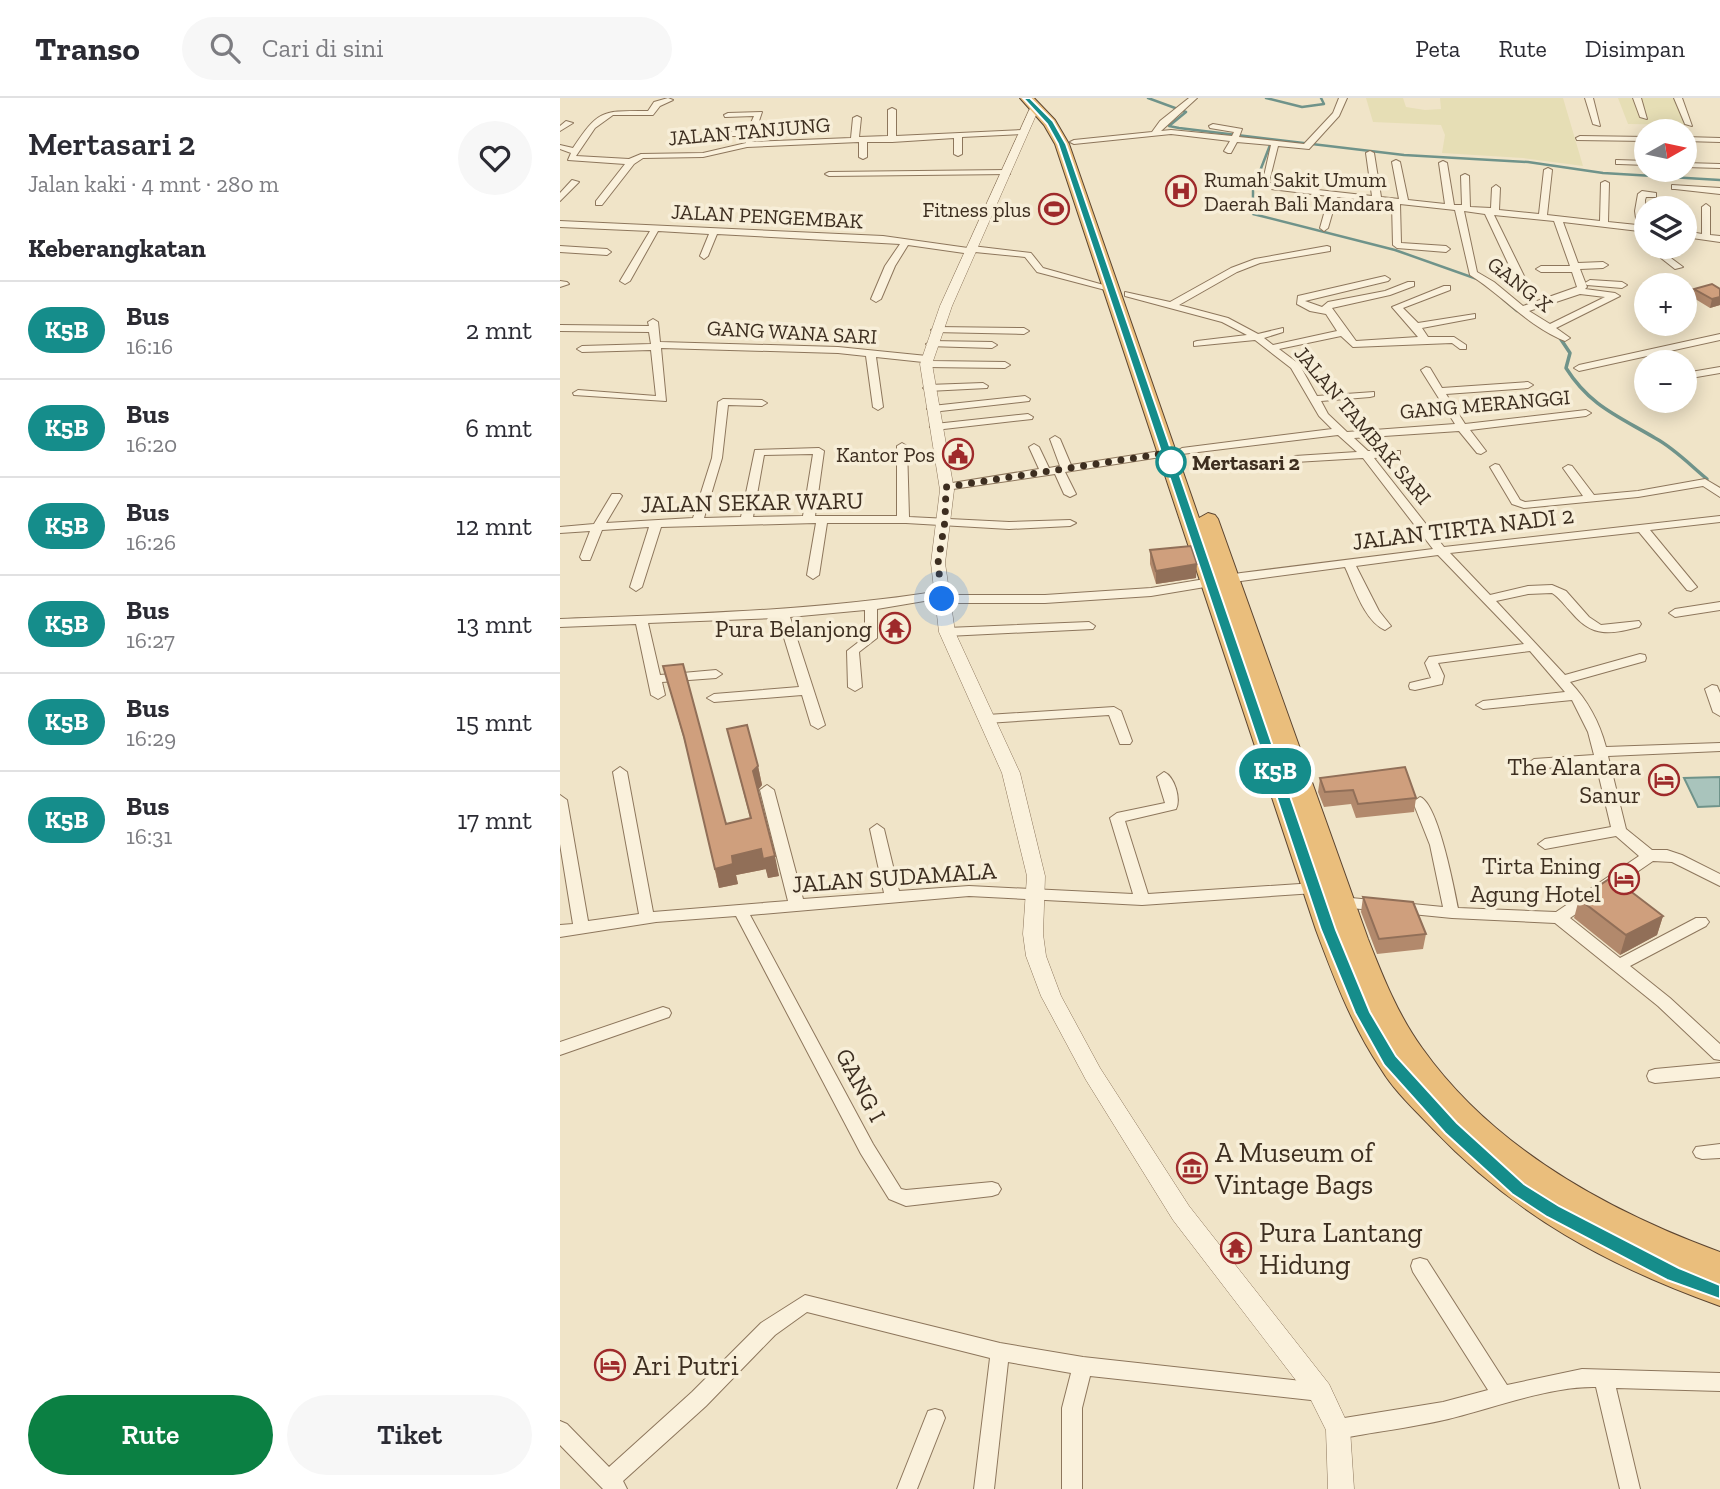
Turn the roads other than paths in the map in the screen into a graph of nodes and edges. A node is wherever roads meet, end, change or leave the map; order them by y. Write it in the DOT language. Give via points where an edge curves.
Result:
graph roads {
  1 [pos="1193,98"];
  2 [pos="1343,98"];
  3 [pos="1589,98"];
  4 [pos="1637,98"];
  5 [pos="1678,98"];
  6 [pos="669,100"];
  7 [pos="892,110"];
  8 [pos="1033,112"];
  9 [pos="728,115"];
  10 [pos="1644,117"];
  11 [pos="857,118"];
  12 [pos="1687,119"];
  13 [pos="569,123"];
  14 [pos="1597,124"];
  15 [pos="1213,126"];
  16 [pos="560,129"];
  17 [pos="723,134"];
  18 [pos="750,134"];
  19 [pos="1155,134"];
  20 [pos="958,135"];
  21 [pos="1236,137"];
  22 [pos="1580,138"];
  23 [pos="1634,139"];
  24 [pos="1698,139"];
  25 [pos="892,140"];
  26 [pos="1720,140"];
  27 [pos="859,141"];
  28 [pos="1074,142"];
  29 [pos="1271,144"];
  30 [pos="747,145"];
  31 [pos="649,146"];
  32 [pos="560,148"];
  33 [pos="574,151"];
  34 [pos="1228,151"];
  35 [pos="1370,153"];
  36 [pos="958,154"];
  37 [pos="643,156"];
  38 [pos="863,157"];
  39 [pos="631,162"];
  40 [pos="1396,162"];
  41 [pos="1619,162"];
  42 [pos="1443,163"];
  43 [pos="1634,163"];
  44 [pos="1698,165"];
  45 [pos="1720,166"];
  46 [pos="1548,170"];
  47 [pos="1007,172"];
  48 [pos="829,174"];
  49 [pos="1465,176"];
  50 [pos="575,182"];
  51 [pos="1605,183"];
  52 [pos="1376,186"];
  53 [pos="1390,187"];
  54 [pos="1402,187"];
  55 [pos="1675,187"];
  56 [pos="1496,188"];
  57 [pos="1720,191"];
  58 [pos="1334,194"];
  59 [pos="1653,195"];
  60 [pos="1641,196"];
  61 [pos="560,198"];
  62 [pos="1377,199"];
  63 [pos="1720,200"];
  64 [pos="1397,201"];
  65 [pos="599,203"];
  66 [pos="1459,207"];
  67 [pos="1492,210"];
  68 [pos="1543,216"];
  69 [pos="1557,218"];
  70 [pos="560,224"];
  71 [pos="1604,224"];
  72 [pos="1324,228"];
  73 [pos="1634,228"];
  74 [pos="655,229"];
  75 [pos="714,231"];
  76 [pos="1697,236"];
  77 [pos="1706,237"];
  78 [pos="1720,239"];
  79 [pos="906,242"];
  80 [pos="560,249"];
  81 [pos="1326,249"];
  82 [pos="1446,249"];
  83 [pos="971,250"];
  84 [pos="1106,251"];
  85 [pos="607,253"];
  86 [pos="704,256"];
  87 [pos="1667,259"];
  88 [pos="1603,265"];
  89 [pos="1575,267"];
  90 [pos="1678,267"];
  91 [pos="1541,269"];
  92 [pos="1520,278"];
  93 [pos="1385,279"];
  94 [pos="625,281"];
  95 [pos="1411,284"];
  96 [pos="1622,285"];
  97 [pos="1580,287"];
  98 [pos="1447,288"];
  99 [pos="1121,291"];
  100 [pos="876,299"];
  101 [pos="1172,304"];
  102 [pos="1329,310"];
  103 [pos="1522,310"];
  104 [pos="1472,316"];
  105 [pos="1416,326"];
  106 [pos="560,328"];
  107 [pos="1549,328"];
  108 [pos="1280,330"];
  109 [pos="1024,331"];
  110 [pos="1343,333"];
  111 [pos="1257,337"];
  112 [pos="1720,337"];
  113 [pos="1565,338"];
  114 [pos="1425,340"];
  115 [pos="1197,344"];
  116 [pos="992,345"];
  117 [pos="655,346"];
  118 [pos="1463,346"];
  119 [pos="1271,348"];
  120 [pos="582,349"];
  121 [pos="930,349"];
  122 [pos="871,355"];
  123 [pos="1005,365"];
  124 [pos="1579,368"];
  125 [pos="1426,370"];
  126 [pos="1720,370"];
  127 [pos="1697,374"];
  128 [pos="1528,385"];
  129 [pos="983,386"];
  130 [pos="928,388"];
  131 [pos="1441,391"];
  132 [pos="578,393"];
  133 [pos="1370,394"];
  134 [pos="1025,399"];
  135 [pos="1314,399"];
  136 [pos="762,403"];
  137 [pos="878,407"];
  138 [pos="1586,413"];
  139 [pos="1028,417"];
  140 [pos="934,418"];
  141 [pos="1462,427"];
  142 [pos="1344,433"];
  143 [pos="1055,439"];
  144 [pos="902,446"];
  145 [pos="1034,447"];
  146 [pos="1481,451"];
  147 [pos="1175,452"];
  148 [pos="1396,453"];
  149 [pos="1366,455"];
  150 [pos="1295,459"];
  151 [pos="1495,467"];
  152 [pos="1568,468"];
  153 [pos="1063,470"];
  154 [pos="1046,472"];
  155 [pos="946,487"];
  156 [pos="1070,494"];
  157 [pos="1720,494"];
  158 [pos="616,496"];
  159 [pos="1591,499"];
  160 [pos="1720,519"];
  161 [pos="903,520"];
  162 [pos="808,521"];
  163 [pos="822,521"];
  164 [pos="945,521"];
  165 [pos="746,522"];
  166 [pos="697,523"];
  167 [pos="1070,523"];
  168 [pos="656,524"];
  169 [pos="598,526"];
  170 [pos="1641,527"];
  171 [pos="560,530"];
  172 [pos="1441,551"];
  173 [pos="586,557"];
  174 [pos="1349,564"];
  175 [pos="813,575"];
  176 [pos="1221,581"];
  177 [pos="636,587"];
  178 [pos="1691,587"];
  179 [pos="941,597"];
  180 [pos="1486,600"];
  181 [pos="871,606"];
  182 [pos="1720,606"];
  183 [pos="1675,613"];
  184 [pos="783,614"];
  185 [pos="641,619"];
  186 [pos="560,623"];
  187 [pos="1635,624"];
  188 [pos="1089,626"];
  189 [pos="1385,626"];
  190 [pos="947,632"];
  191 [pos="1533,647"];
  192 [pos="1640,658"];
  193 [pos="716,674"];
  194 [pos="654,679"];
  195 [pos="1562,680"];
  196 [pos="1415,686"];
  197 [pos="855,687"];
  198 [pos="1712,689"];
  199 [pos="807,690"];
  200 [pos="658,695"];
  201 [pos="1576,695"];
  202 [pos="713,698"];
  203 [pos="1483,705"];
  204 [pos="1720,712"];
  205 [pos="987,719"];
  206 [pos="818,725"];
  207 [pos="1125,741"];
  208 [pos="1720,747"];
  209 [pos="1600,755"];
  210 [pos="1534,764"];
  211 [pos="620,772"];
  212 [pos="1164,777"];
  213 [pos="767,790"];
  214 [pos="560,800"];
  215 [pos="1420,802"];
  216 [pos="877,830"];
  217 [pos="1619,831"];
  218 [pos="1545,844"];
  219 [pos="1649,856"];
  220 [pos="1720,881"];
  221 [pos="1315,888"];
  222 [pos="1037,895"];
  223 [pos="892,898"];
  224 [pos="1142,900"];
  225 [pos="1341,902"];
  226 [pos="797,906"];
  227 [pos="740,910"];
  228 [pos="1452,913"];
  229 [pos="647,918"];
  230 [pos="1559,918"];
  231 [pos="1701,922"];
  232 [pos="581,927"];
  233 [pos="560,931"];
  234 [pos="1618,966"];
  235 [pos="663,1013"];
  236 [pos="1718,1048"];
  237 [pos="560,1049"];
  238 [pos="1720,1070"];
  239 [pos="1655,1076"];
  240 [pos="1720,1151"];
  241 [pos="1702,1152"];
  242 [pos="992,1189"];
  243 [pos="1420,1266"];
  244 [pos="1720,1266"];
  245 [pos="1720,1291"];
  246 [pos="1000,1352"];
  247 [pos="1083,1366"];
  248 [pos="1604,1378"];
  249 [pos="1720,1382"];
  250 [pos="1320,1392"];
  251 [pos="1503,1395"];
  252 [pos="935,1418"];
  253 [pos="1338,1430"];
  254 [pos="560,1431"];
  255 [pos="613,1484"];
  256 [pos="907,1489"];
  257 [pos="985,1489"];
  258 [pos="1072,1489"];
  259 [pos="1341,1489"];
  260 [pos="1630,1489"];
  1 -- 19 [label="street" via="1186,108 1160,124"];
  2 -- 29 [label="street" via="1336,114 1311,143"];
  3 -- 14 [label="street"];
  4 -- 10 [label="street"];
  5 -- 12 [label="street"];
  6 -- 33 [label="street" via="650,113 613,113 592,126"];
  7 -- 25 [label="street"];
  8 -- 20 [label="street, JALAN TANJUNG"];
  8 -- 28 [label="highway" via="1061,121"];
  8 -- 47 [label="street"];
  8 -- 84 [label="highway" via="1062,144"];
  9 -- 18 [label="street" via="759,114"];
  11 -- 27 [label="street"];
  13 -- 16 [label="street"];
  15 -- 21 [label="street" via="1236,130"];
  17 -- 18 [label="street"];
  18 -- 30 [label="street"];
  19 -- 21 [label="street"];
  19 -- 28 [label="street"];
  20 -- 25 [label="street, JALAN TANJUNG"];
  20 -- 36 [label="street"];
  21 -- 29 [label="street"];
  21 -- 34 [label="street"];
  22 -- 23 [label="street"];
  24 -- 26 [label="street"];
  25 -- 27 [label="street, JALAN TANJUNG"];
  27 -- 30 [label="street, JALAN TANJUNG"];
  27 -- 38 [label="street"];
  28 -- 84 [label="highway"];
  29 -- 58 [label="street" via="1267,185"];
  30 -- 37 [label="street, JALAN TANJUNG" via="703,155"];
  31 -- 37 [label="street"];
  32 -- 33 [label="street, JALAN TANJUNG"];
  33 -- 39 [label="street, JALAN TANJUNG" via="570,156 574,159"];
  35 -- 52 [label="street"];
  37 -- 39 [label="street, JALAN TANJUNG"];
  39 -- 65 [label="street"];
  40 -- 54 [label="street"];
  41 -- 43 [label="street"];
  42 -- 66 [label="street"];
  44 -- 45 [label="street"];
  46 -- 68 [label="street"];
  47 -- 48 [label="street"];
  47 -- 83 [label="street"];
  49 -- 66 [label="street"];
  50 -- 61 [label="street"];
  51 -- 71 [label="street"];
  52 -- 53 [label="street"];
  52 -- 62 [label="street"];
  53 -- 54 [label="street"];
  53 -- 64 [label="street"];
  54 -- 64 [label="street"];
  55 -- 57 [label="street"];
  56 -- 67 [label="street"];
  58 -- 62 [label="street"];
  58 -- 72 [label="street"];
  59 -- 60 [label="street"];
  62 -- 64 [label="street"];
  63 -- 77 [label="street" via="1708,203"];
  64 -- 66 [label="street"];
  64 -- 82 [label="street" via="1397,245"];
  66 -- 67 [label="street"];
  66 -- 103 [label="street, GANG X" via="1473,272"];
  67 -- 68 [label="street"];
  67 -- 92 [label="street"];
  68 -- 69 [label="street"];
  69 -- 71 [label="street"];
  69 -- 89 [label="street"];
  70 -- 74 [label="street, JALAN PENGEMBAK"];
  71 -- 73 [label="street"];
  74 -- 75 [label="street, JALAN PENGEMBAK"];
  74 -- 94 [label="street"];
  75 -- 79 [label="street, JALAN PENGEMBAK"];
  75 -- 86 [label="street"];
  76 -- 77 [label="street"];
  77 -- 78 [label="street"];
  79 -- 83 [label="street, JALAN PENGEMBAK"];
  79 -- 100 [label="street"];
  80 -- 85 [label="street"];
  81 -- 101 [label="street" via="1258,261"];
  83 -- 99 [label="street, JALAN PENGEMBAK" via="1024,253 1040,270"];
  83 -- 121 [label="street"];
  84 -- 99 [label="highway"];
  87 -- 90 [label="street"];
  88 -- 89 [label="street"];
  89 -- 91 [label="street"];
  89 -- 97 [label="street"];
  93 -- 102 [label="street" via="1301,298 1300,302 1313,309"];
  95 -- 102 [label="street" via="1331,303"];
  96 -- 97 [label="street"];
  97 -- 103 [label="street"];
  97 -- 107 [label="street" via="1615,296"];
  98 -- 105 [label="street" via="1397,307"];
  99 -- 101 [label="street, JALAN TAMBAK SARI"];
  99 -- 147 [label="highway"];
  101 -- 111 [label="street, JALAN TAMBAK SARI" via="1225,320"];
  102 -- 110 [label="street"];
  103 -- 107 [label="street, GANG X"];
  104 -- 105 [label="street"];
  105 -- 114 [label="street"];
  106 -- 117 [label="street" via="653,325"];
  107 -- 113 [label="street, GANG X"];
  108 -- 111 [label="street"];
  109 -- 121 [label="street"];
  110 -- 114 [label="street" via="1358,345"];
  110 -- 119 [label="street"];
  111 -- 115 [label="street"];
  111 -- 119 [label="street, JALAN TAMBAK SARI"];
  112 -- 124 [label="street"];
  114 -- 118 [label="street" via="1454,341"];
  116 -- 121 [label="street"];
  117 -- 120 [label="street, GANG WANA SARI"];
  117 -- 122 [label="street, GANG WANA SARI"];
  117 -- 132 [label="street" via="662,399"];
  119 -- 135 [label="street, JALAN TAMBAK SARI" via="1294,366"];
  121 -- 122 [label="street, GANG WANA SARI"];
  121 -- 123 [label="street"];
  121 -- 130 [label="street"];
  122 -- 137 [label="street"];
  125 -- 131 [label="street"];
  126 -- 127 [label="street"];
  128 -- 131 [label="street"];
  129 -- 130 [label="street"];
  130 -- 140 [label="street"];
  131 -- 141 [label="street"];
  133 -- 135 [label="street"];
  134 -- 140 [label="street"];
  135 -- 142 [label="street, JALAN TAMBAK SARI" via="1324,416"];
  136 -- 166 [label="street" via="723,402 717,458"];
  138 -- 141 [label="street, GANG MERANGGI"];
  139 -- 140 [label="street"];
  140 -- 155 [label="street"];
  141 -- 142 [label="street, GANG MERANGGI"];
  141 -- 146 [label="street"];
  142 -- 147 [label="street, GANG MERANGGI"];
  142 -- 149 [label="street, JALAN TAMBAK SARI"];
  143 -- 153 [label="street"];
  144 -- 161 [label="street"];
  145 -- 154 [label="street"];
  147 -- 153 [label="street, GANG MERANGGI"];
  147 -- 176 [label="highway"];
  148 -- 149 [label="street"];
  149 -- 150 [label="street"];
  149 -- 172 [label="street, JALAN TAMBAK SARI"];
  151 -- 159 [label="street" via="1520,504"];
  152 -- 159 [label="street"];
  153 -- 154 [label="street, GANG MERANGGI"];
  153 -- 156 [label="street"];
  154 -- 155 [label="street, GANG MERANGGI"];
  155 -- 164 [label="street"];
  157 -- 159 [label="street" via="1705,482"];
  158 -- 169 [label="street"];
  160 -- 170 [label="street, JALAN TIRTA NADI 2"];
  161 -- 163 [label="street, JALAN SEKAR WARU"];
  161 -- 164 [label="street, JALAN SEKAR WARU"];
  162 -- 163 [label="street, JALAN SEKAR WARU"];
  162 -- 165 [label="street, JALAN SEKAR WARU"];
  162 -- 165 [label="street" via="820,446 759,452"];
  163 -- 175 [label="street"];
  164 -- 167 [label="street, JALAN SEKAR WARU"];
  164 -- 179 [label="street" via="938,563"];
  165 -- 166 [label="street, JALAN SEKAR WARU"];
  166 -- 168 [label="street, JALAN SEKAR WARU"];
  168 -- 169 [label="street, JALAN SEKAR WARU"];
  168 -- 177 [label="street"];
  169 -- 171 [label="street, JALAN SEKAR WARU"];
  169 -- 173 [label="street"];
  170 -- 172 [label="street, JALAN TIRTA NADI 2"];
  170 -- 178 [label="street"];
  172 -- 174 [label="street, JALAN TIRTA NADI 2"];
  172 -- 180 [label="street, JALAN TAMBAK SARI"];
  174 -- 176 [label="street, JALAN TIRTA NADI 2"];
  174 -- 189 [label="street"];
  176 -- 179 [label="street, JALAN TIRTA NADI 2" via="1111,596"];
  176 -- 221 [label="highway"];
  176 -- 225 [label="highway"];
  179 -- 181 [label="street, JALAN TIRTA NADI 2"];
  179 -- 190 [label="street"];
  180 -- 187 [label="street" via="1552,589 1595,628"];
  180 -- 191 [label="street, JALAN TAMBAK SARI"];
  181 -- 184 [label="street, JALAN TIRTA NADI 2"];
  181 -- 197 [label="street" via="871,638 852,652"];
  182 -- 183 [label="street"];
  184 -- 185 [label="street, JALAN TIRTA NADI 2"];
  184 -- 199 [label="street"];
  185 -- 186 [label="street, JALAN TIRTA NADI 2"];
  185 -- 194 [label="street"];
  188 -- 190 [label="street"];
  190 -- 205 [label="street"];
  191 -- 195 [label="street, JALAN TAMBAK SARI"];
  191 -- 196 [label="street" via="1434,660 1437,681"];
  192 -- 195 [label="street"];
  193 -- 194 [label="street"];
  194 -- 200 [label="street"];
  195 -- 201 [label="street, JALAN TAMBAK SARI"];
  198 -- 204 [label="street"];
  199 -- 202 [label="street"];
  199 -- 206 [label="street"];
  201 -- 203 [label="street"];
  201 -- 209 [label="street, JALAN TAMBAK SARI" via="1590,716"];
  205 -- 207 [label="street" via="1115,711"];
  205 -- 222 [label="street" via="1012,773 1032,852"];
  208 -- 209 [label="street"];
  209 -- 210 [label="street"];
  209 -- 217 [label="street, JALAN TAMBAK SARI"];
  211 -- 229 [label="street"];
  212 -- 224 [label="street" via="1171,806 1117,818"];
  213 -- 226 [label="street"];
  214 -- 232 [label="street"];
  215 -- 228 [label="street" via="1437,845"];
  216 -- 223 [label="street"];
  217 -- 218 [label="street"];
  217 -- 219 [label="street"];
  219 -- 220 [label="street" via="1681,860"];
  219 -- 230 [label="street"];
  221 -- 224 [label="street, JALAN SUDAMALA"];
  221 -- 245 [label="highway" via="1363,1013 1390,1060 1451,1128 1489,1165 1553,1212 1673,1274"];
  222 -- 223 [label="street, JALAN SUDAMALA" via="969,891"];
  222 -- 224 [label="street, JALAN SUDAMALA"];
  222 -- 250 [label="street" via="1033,934 1041,974 1093,1074 1181,1213"];
  223 -- 226 [label="street, JALAN SUDAMALA"];
  225 -- 228 [label="street"];
  225 -- 244 [label="highway" via="1371,982 1407,1046 1480,1131 1549,1183 1618,1225"];
  226 -- 227 [label="street, JALAN SUDAMALA"];
  227 -- 229 [label="street, JALAN SUDAMALA"];
  227 -- 242 [label="street, GANG I" via="895,1194 906,1198"];
  228 -- 230 [label="street"];
  229 -- 232 [label="street, JALAN SUDAMALA"];
  230 -- 234 [label="street"];
  231 -- 234 [label="street"];
  232 -- 233 [label="street, JALAN SUDAMALA"];
  234 -- 236 [label="street"];
  235 -- 237 [label="street"];
  238 -- 239 [label="street"];
  240 -- 241 [label="street"];
  243 -- 251 [label="street"];
  246 -- 247 [label="street"];
  246 -- 255 [label="street" via="805,1303 768,1329"];
  246 -- 257 [label="street"];
  247 -- 250 [label="street"];
  247 -- 258 [label="street" via="1072,1408"];
  248 -- 249 [label="street"];
  248 -- 251 [label="street" via="1553,1383"];
  248 -- 260 [label="street"];
  250 -- 253 [label="street"];
  251 -- 253 [label="street"];
  252 -- 256 [label="street"];
  253 -- 259 [label="street"];
  254 -- 255 [label="street"];
}
